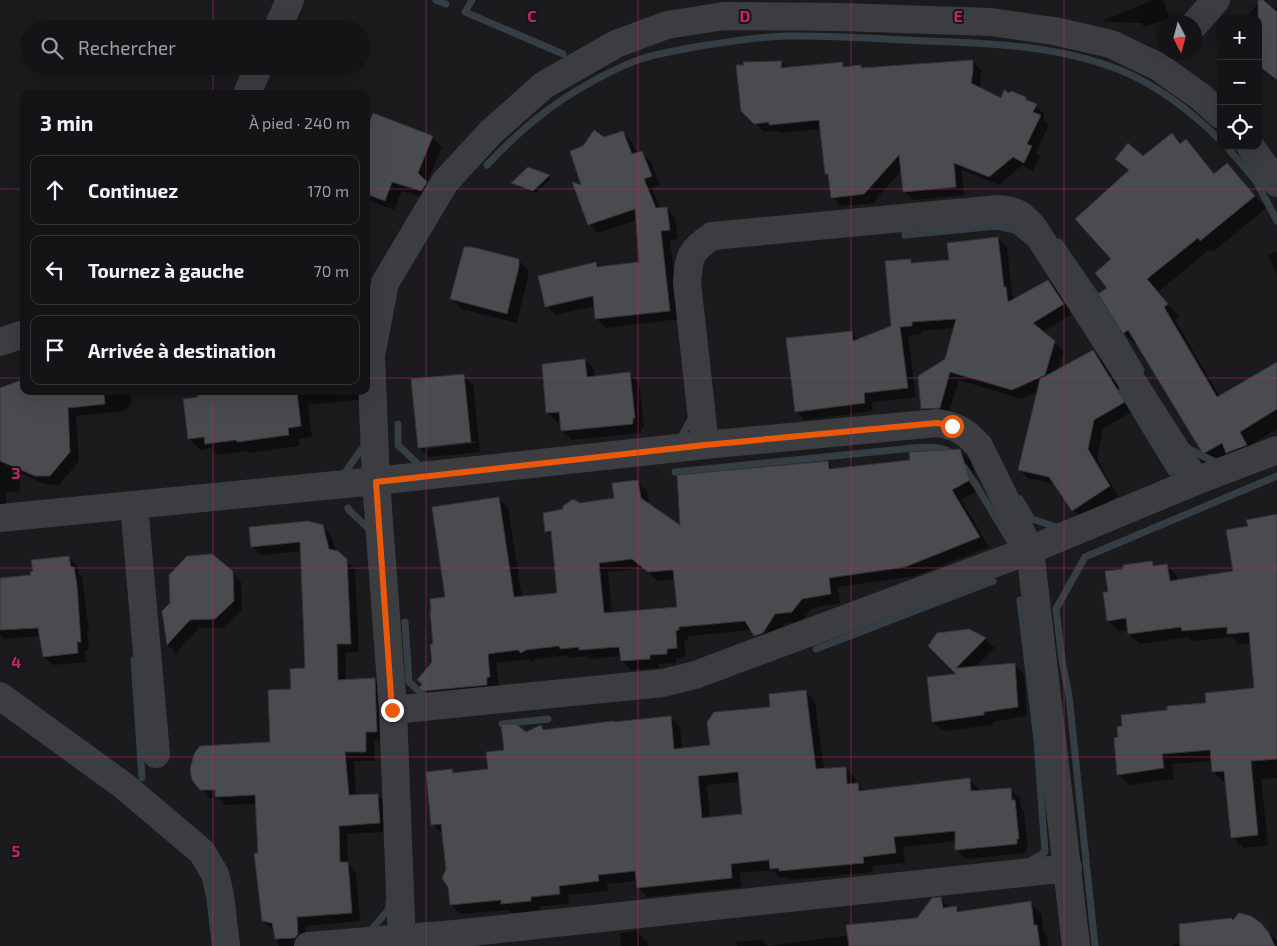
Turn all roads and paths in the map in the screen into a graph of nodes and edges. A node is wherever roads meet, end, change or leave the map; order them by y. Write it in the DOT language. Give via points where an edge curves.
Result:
graph roads {
  1 [pos="290,0"];
  2 [pos="1216,0"];
  3 [pos="1202,16"];
  4 [pos="281,20"];
  5 [pos="1157,58"];
  6 [pos="1165,60"];
  7 [pos="256,75"];
  8 [pos="249,90"];
  9 [pos="1217,111"];
  10 [pos="1253,150"];
  11 [pos="1277,183"];
  12 [pos="20,335"];
  13 [pos="0,342"];
  14 [pos="705,445"];
  15 [pos="1277,450"];
  16 [pos="1196,481"];
  17 [pos="376,482"];
  18 [pos="134,505"];
  19 [pos="0,518"];
  20 [pos="1030,550"];
  21 [pos="0,696"];
  22 [pos="392,710"];
  23 [pos="156,754"];
  24 [pos="1068,868"];
  25 [pos="402,942"];
  26 [pos="226,946"];
  27 [pos="308,946"];
  28 [pos="1076,946"];
  1 -- 4 [label="street"];
  2 -- 3 [label="street"];
  5 -- 17 [label="street" via="1054,31 991,22 841,17 724,16 667,25 616,44 544,85 491,132 445,182 385,283 371,355"];
  6 -- 9 [label="street"];
  7 -- 8 [label="street"];
  10 -- 11 [label="street"];
  12 -- 13 [label="street"];
  14 -- 16 [label="street" via="688,283 689,263 696,248 712,236 1014,210 1034,226"];
  14 -- 17 [label="street"];
  14 -- 20 [label="street" via="937,423 952,426 968,434 979,446"];
  15 -- 16 [label="street"];
  16 -- 20 [label="street"];
  17 -- 18 [label="street"];
  17 -- 22 [label="street"];
  18 -- 19 [label="street"];
  18 -- 23 [label="street"];
  20 -- 22 [label="street" via="695,675 663,683"];
  20 -- 24 [label="street"];
  21 -- 26 [label="street" via="124,786 202,852 215,874"];
  22 -- 25 [label="street"];
  24 -- 25 [label="street"];
  24 -- 28 [label="street"];
  25 -- 27 [label="street"];
}
